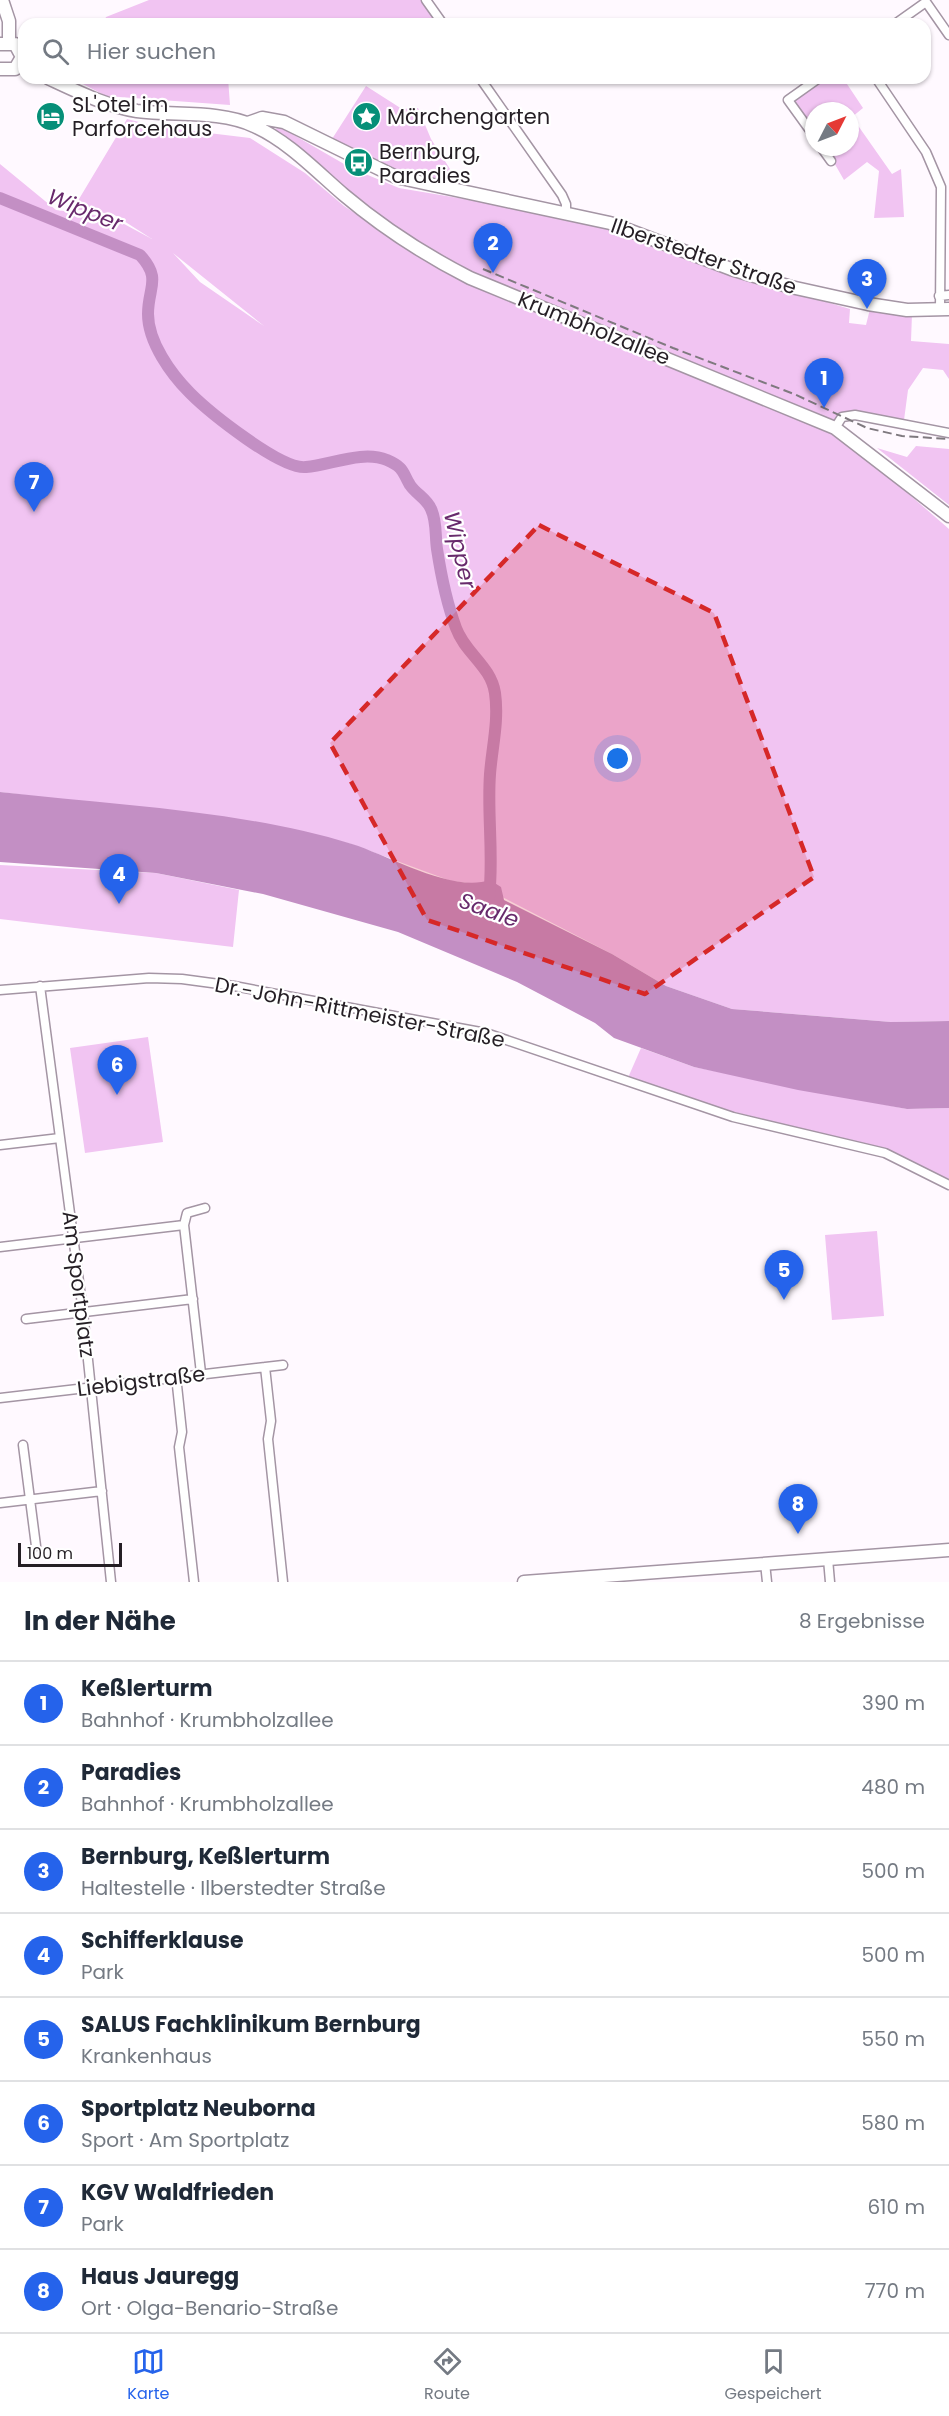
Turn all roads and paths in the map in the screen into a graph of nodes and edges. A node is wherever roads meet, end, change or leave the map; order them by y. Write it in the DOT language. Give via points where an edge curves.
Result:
graph roads {
  1 [pos="2,0"];
  2 [pos="426,0"];
  3 [pos="439,18"];
  4 [pos="903,18"];
  5 [pos="949,36"];
  6 [pos="5,43"];
  7 [pos="18,67"];
  8 [pos="0,69"];
  9 [pos="62,84"];
  10 [pos="484,84"];
  11 [pos="811,84"];
  12 [pos="880,84"];
  13 [pos="248,123"];
  14 [pos="805,124"];
  15 [pos="827,156"];
  16 [pos="831,161"];
  17 [pos="945,194"];
  18 [pos="566,213"];
  19 [pos="944,296"];
  20 [pos="945,310"];
  21 [pos="835,428"];
  22 [pos="949,434"];
  23 [pos="949,516"];
  24 [pos="40,986"];
  25 [pos="0,990"];
  26 [pos="60,1138"];
  27 [pos="0,1145"];
  28 [pos="949,1185"];
  29 [pos="205,1208"];
  30 [pos="184,1226"];
  31 [pos="73,1238"];
  32 [pos="0,1247"];
  33 [pos="193,1299"];
  34 [pos="83,1312"];
  35 [pos="26,1319"];
  36 [pos="283,1365"];
  37 [pos="265,1367"];
  38 [pos="201,1373"];
  39 [pos="176,1376"];
  40 [pos="92,1386"];
  41 [pos="0,1398"];
  42 [pos="23,1445"];
  43 [pos="102,1491"];
  44 [pos="30,1500"];
  45 [pos="0,1503"];
  46 [pos="36,1546"];
  47 [pos="949,1550"];
  48 [pos="828,1559"];
  49 [pos="765,1563"];
  50 [pos="111,1582"];
  51 [pos="194,1582"];
  52 [pos="283,1582"];
  53 [pos="524,1582"];
  54 [pos="766,1582"];
  55 [pos="830,1582"];
  1 -- 6 [label="street" via="9,21"];
  2 -- 3 [label="street"];
  4 -- 5 [label="street" via="926,2"];
  7 -- 8 [label="street" via="11,71"];
  9 -- 13 [label="street" via="130,110"];
  10 -- 18 [label="street" via="562,195"];
  11 -- 14 [label="street" via="788,100"];
  12 -- 17 [label="street" via="926,152"];
  13 -- 18 [label="street, Ilberstedter Straße" via="262,118 295,126 402,179"];
  13 -- 21 [label="street, Krumbholzallee" via="271,135 375,220 470,278"];
  15 -- 16 [label="street"];
  17 -- 19 [label="street"];
  18 -- 20 [label="street, Ilberstedter Straße" via="624,228 731,269 823,295 908,310"];
  19 -- 20 [label="street"];
  21 -- 22 [label="street" via="840,419 850,414"];
  21 -- 23 [label="street, Krumbholzallee"];
  24 -- 25 [label="street, Dr.-John-Rittmeister-Straße"];
  24 -- 26 [label="street, Am Sportplatz"];
  24 -- 28 [label="street, Dr.-John-Rittmeister-Straße" via="149,978 199,980 486,1033 726,1115 885,1153"];
  26 -- 27 [label="street"];
  26 -- 31 [label="street, Am Sportplatz"];
  29 -- 30 [label="street" via="187,1213"];
  30 -- 31 [label="street"];
  30 -- 33 [label="street"];
  31 -- 32 [label="street"];
  31 -- 34 [label="street, Am Sportplatz"];
  33 -- 34 [label="street"];
  33 -- 38 [label="street"];
  34 -- 35 [label="street"];
  34 -- 40 [label="street, Am Sportplatz"];
  36 -- 37 [label="street, Liebigstraße"];
  37 -- 38 [label="street, Liebigstraße"];
  37 -- 52 [label="street" via="271,1421 268,1439"];
  38 -- 39 [label="street, Liebigstraße"];
  39 -- 40 [label="street, Liebigstraße"];
  39 -- 51 [label="street" via="182,1432 179,1447"];
  40 -- 41 [label="street, Liebigstraße"];
  40 -- 43 [label="street, Am Sportplatz"];
  42 -- 44 [label="street"];
  43 -- 44 [label="street"];
  43 -- 50 [label="street, Am Sportplatz"];
  44 -- 45 [label="street"];
  44 -- 46 [label="street"];
  47 -- 48 [label="street"];
  48 -- 49 [label="street"];
  48 -- 55 [label="street"];
  49 -- 53 [label="street"];
  49 -- 54 [label="street"];
}
